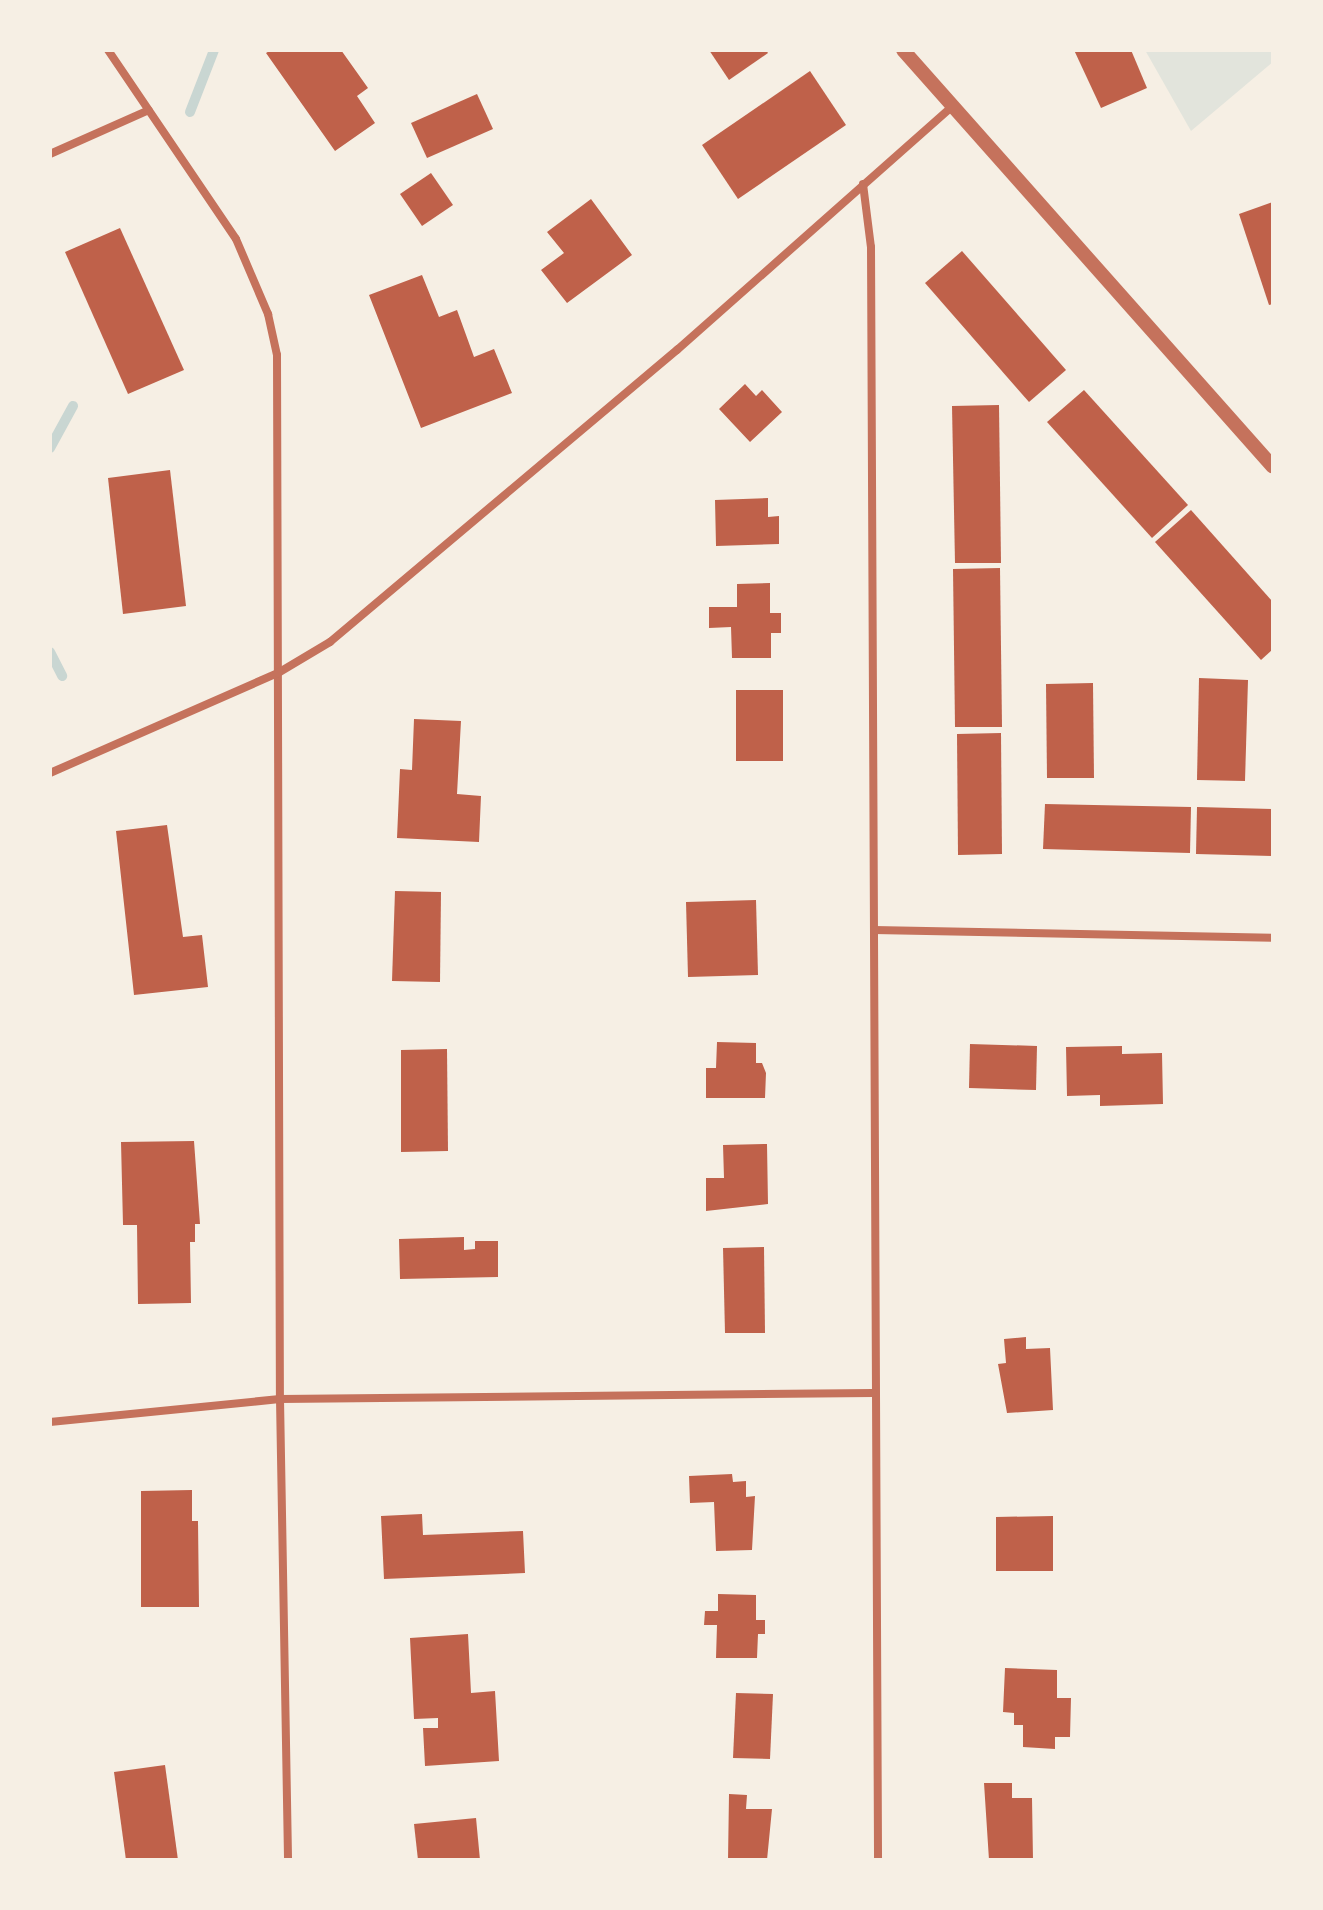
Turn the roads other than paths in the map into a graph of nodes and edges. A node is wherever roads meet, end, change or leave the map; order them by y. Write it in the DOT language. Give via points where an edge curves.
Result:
graph roads {
  1 [pos="108,50"];
  2 [pos="903,50"];
  3 [pos="952,107"];
  4 [pos="149,110"];
  5 [pos="50,154"];
  6 [pos="863,184"];
  7 [pos="1273,467"];
  8 [pos="278,673"];
  9 [pos="50,773"];
  10 [pos="874,930"];
  11 [pos="1273,938"];
  12 [pos="873,1393"];
  13 [pos="280,1399"];
  14 [pos="50,1422"];
  15 [pos="288,1860"];
  16 [pos="878,1860"];
  1 -- 4 [label="street"];
  2 -- 3 [label="street"];
  3 -- 6 [label="street"];
  3 -- 7 [label="street"];
  4 -- 5 [label="street"];
  4 -- 8 [label="street" via="221,214 268,314 281,405"];
  6 -- 8 [label="street" via="390,596"];
  6 -- 10 [label="street" via="871,247"];
  8 -- 9 [label="street"];
  8 -- 13 [label="street"];
  10 -- 11 [label="street"];
  10 -- 12 [label="street"];
  12 -- 13 [label="street"];
  12 -- 16 [label="street"];
  13 -- 14 [label="street"];
  13 -- 15 [label="street"];
}
